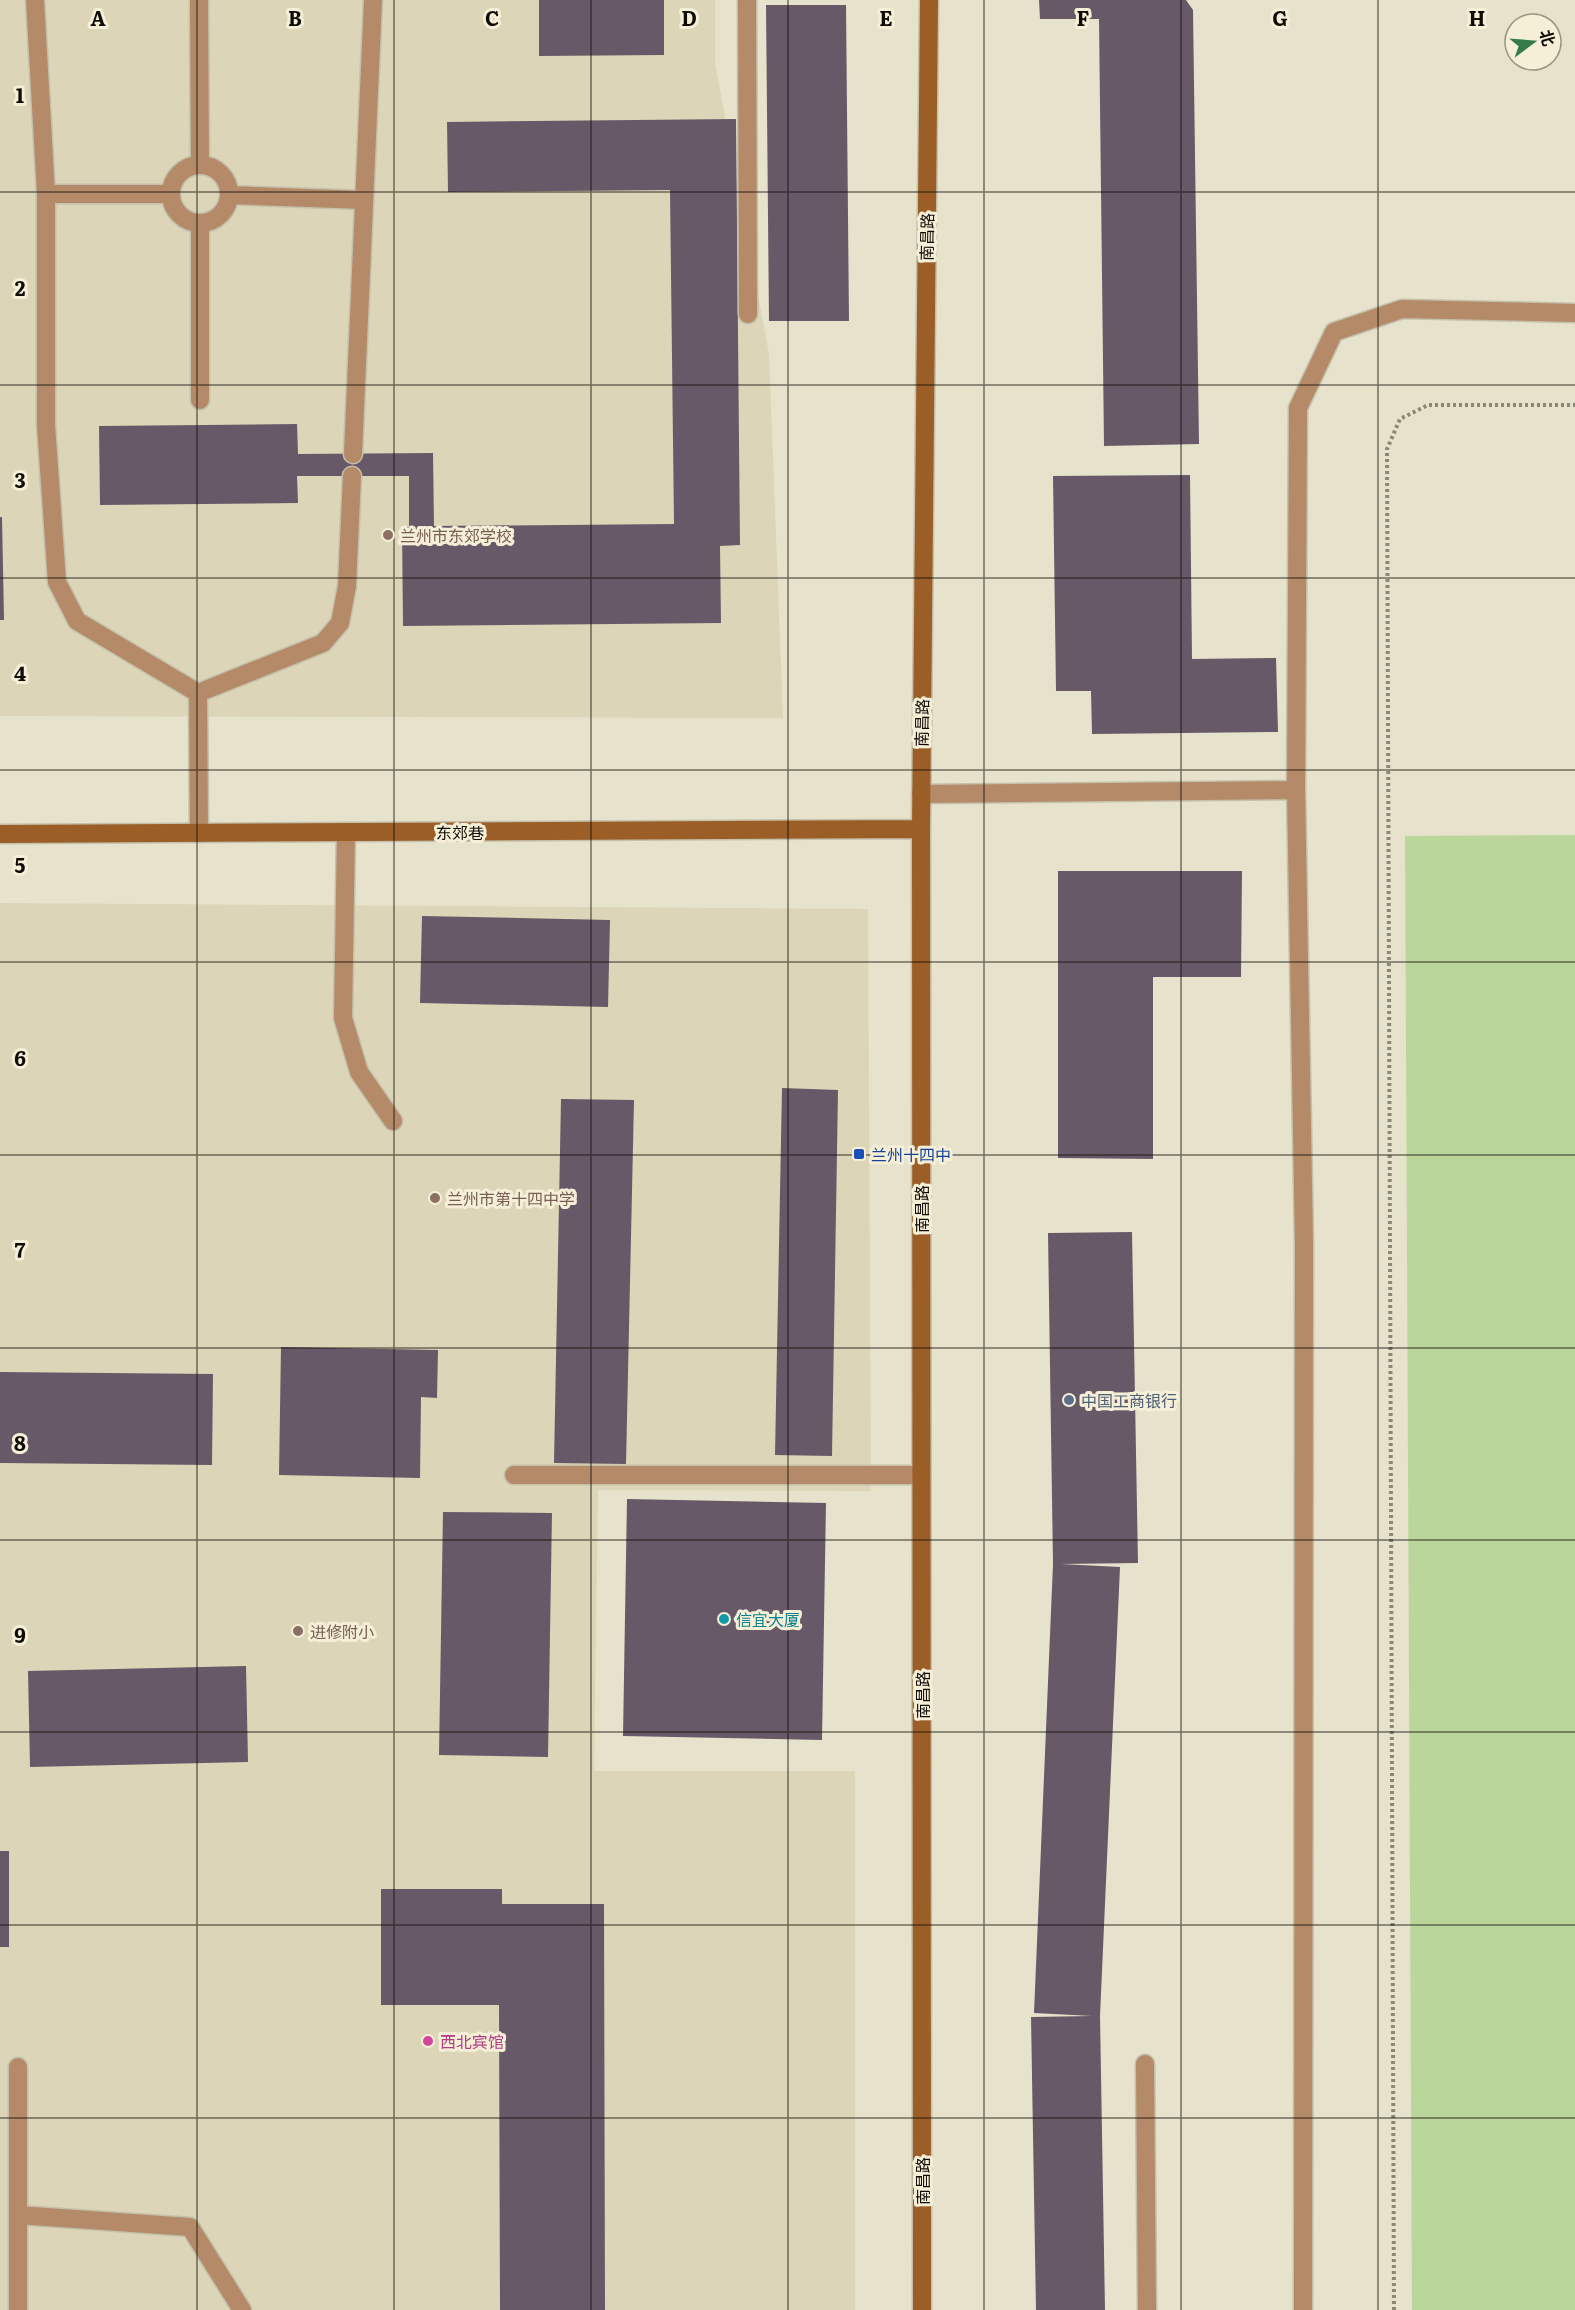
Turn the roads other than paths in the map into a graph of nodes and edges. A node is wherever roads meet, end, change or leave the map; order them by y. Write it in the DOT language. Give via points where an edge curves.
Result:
graph roads {
  1 [pos="35,0"];
  2 [pos="199,0"];
  3 [pos="373,0"];
  4 [pos="747,0"];
  5 [pos="929,0"];
  6 [pos="200,165"];
  7 [pos="46,194"];
  8 [pos="171,194"];
  9 [pos="229,195"];
  10 [pos="364,200"];
  11 [pos="200,224"];
  12 [pos="1575,313"];
  13 [pos="748,314"];
  14 [pos="200,400"];
  15 [pos="352,454"];
  16 [pos="352,476"];
  17 [pos="198,693"];
  18 [pos="1296,790"];
  19 [pos="921,794"];
  20 [pos="921,829"];
  21 [pos="346,832"];
  22 [pos="199,833"];
  23 [pos="0,834"];
  24 [pos="393,1121"];
  25 [pos="921,1474"];
  26 [pos="514,1475"];
  27 [pos="1145,2064"];
  28 [pos="18,2067"];
  29 [pos="18,2215"];
  30 [pos="18,2310"];
  31 [pos="242,2310"];
  32 [pos="922,2310"];
  33 [pos="1147,2310"];
  34 [pos="1303,2310"];
  1 -- 7 [label="lane"];
  2 -- 6 [label="lane"];
  3 -- 10 [label="lane"];
  4 -- 13 [label="lane"];
  5 -- 19 [label="main road, 南昌路"];
  6 -- 8 [label="lane" via="180,174"];
  6 -- 9 [label="lane" via="221,174"];
  7 -- 8 [label="lane"];
  7 -- 17 [label="lane" via="46,425 57,582 76,621"];
  8 -- 11 [label="lane" via="179,215"];
  9 -- 10 [label="lane"];
  9 -- 11 [label="lane" via="220,215"];
  10 -- 15 [label="lane"];
  11 -- 14 [label="lane"];
  12 -- 18 [label="lane" via="1402,309 1334,332 1298,408"];
  16 -- 17 [label="lane" via="347,586 340,622 323,643"];
  17 -- 22 [label="lane"];
  18 -- 19 [label="lane"];
  18 -- 34 [label="lane" via="1304,1243"];
  19 -- 20 [label="main road, 南昌路"];
  20 -- 21 [label="main road, 东郊巷"];
  20 -- 25 [label="main road, 南昌路"];
  21 -- 22 [label="main road, 东郊巷"];
  21 -- 24 [label="lane" via="343,1018 359,1072"];
  22 -- 23 [label="main road, 东郊巷"];
  25 -- 26 [label="lane"];
  25 -- 32 [label="main road, 南昌路"];
  27 -- 33 [label="lane"];
  28 -- 29 [label="lane"];
  29 -- 30 [label="lane"];
  29 -- 31 [label="lane" via="190,2227"];
}
